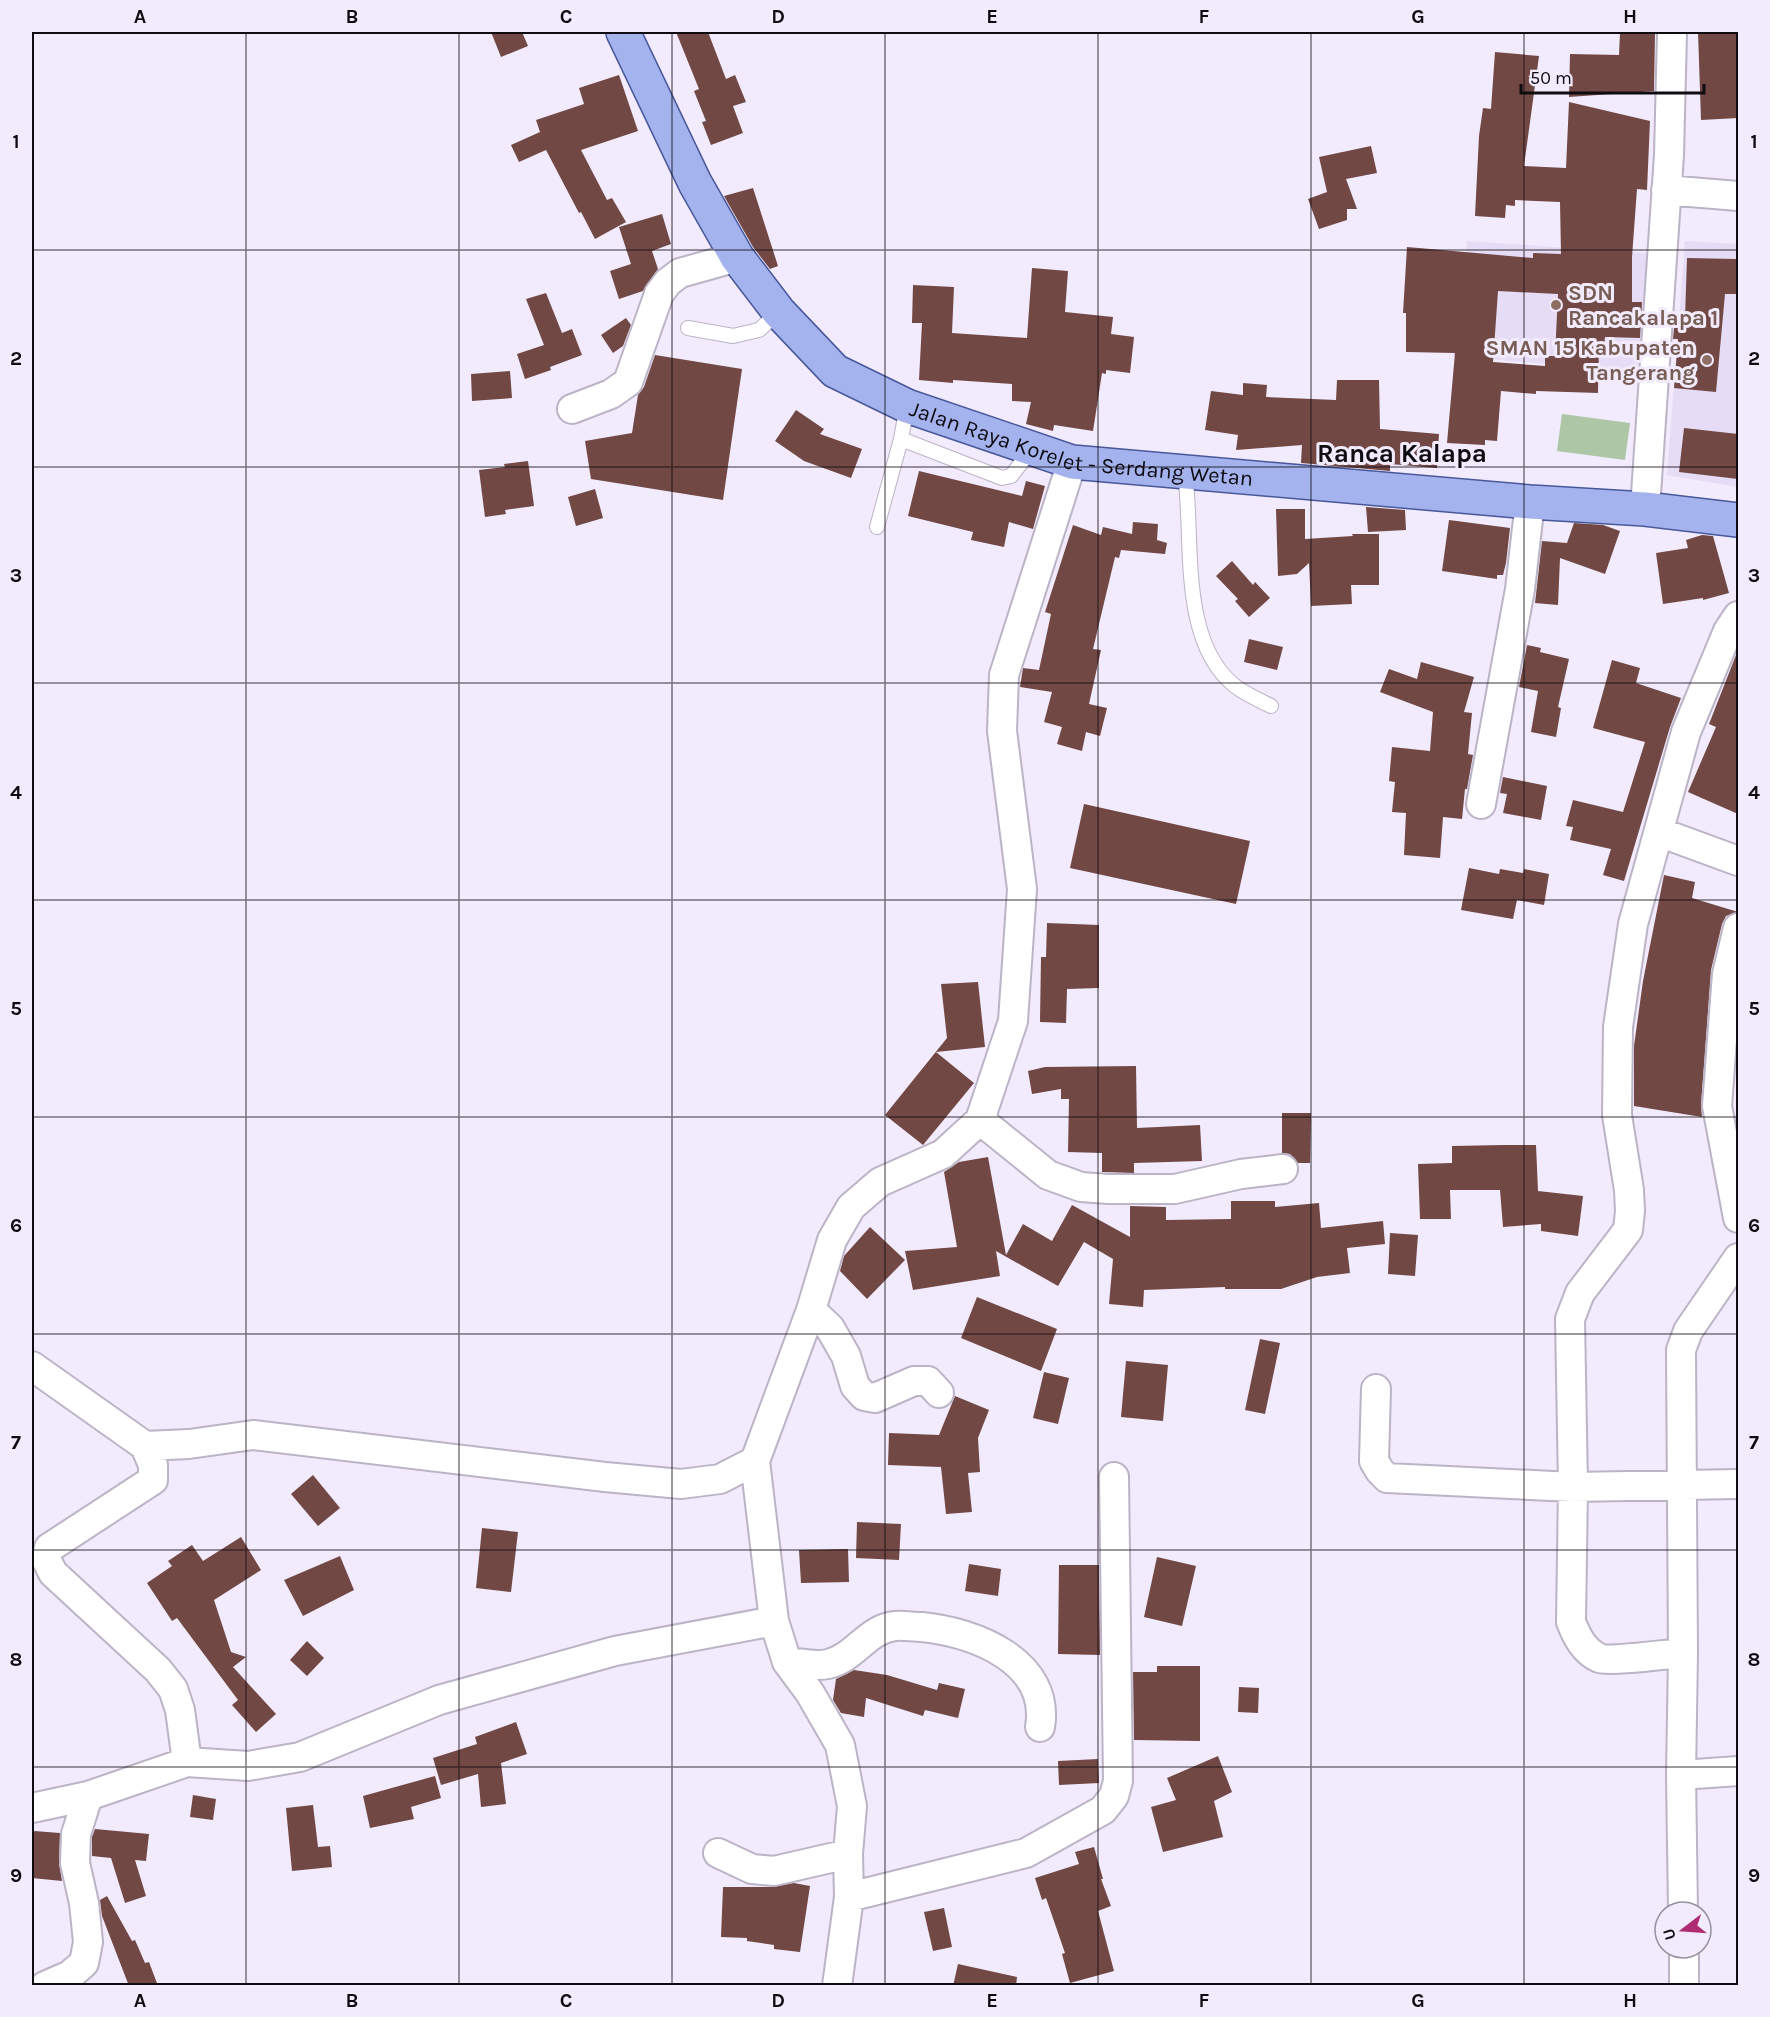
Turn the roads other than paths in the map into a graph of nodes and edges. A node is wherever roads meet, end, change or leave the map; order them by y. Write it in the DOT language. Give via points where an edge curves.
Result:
graph roads {
  1 [pos="623,32"];
  2 [pos="1672,32"];
  3 [pos="1666,190"];
  4 [pos="1738,196"];
  5 [pos="737,257"];
  6 [pos="779,312"];
  7 [pos="688,328"];
  8 [pos="906,406"];
  9 [pos="572,409"];
  10 [pos="901,439"];
  11 [pos="1032,449"];
  12 [pos="1072,462"];
  13 [pos="1185,471"];
  14 [pos="1530,502"];
  15 [pos="1645,509"];
  16 [pos="1738,520"];
  17 [pos="877,527"];
  18 [pos="1738,616"];
  19 [pos="1271,706"];
  20 [pos="1481,804"];
  21 [pos="1659,832"];
  22 [pos="1738,861"];
  23 [pos="1738,928"];
  24 [pos="1732,1006"];
  25 [pos="980,1120"];
  26 [pos="1284,1169"];
  27 [pos="1738,1218"];
  28 [pos="1738,1258"];
  29 [pos="811,1310"];
  30 [pos="32,1366"];
  31 [pos="1376,1389"];
  32 [pos="939,1393"];
  33 [pos="145,1446"];
  34 [pos="755,1461"];
  35 [pos="1114,1477"];
  36 [pos="1738,1484"];
  37 [pos="1682,1485"];
  38 [pos="1573,1487"];
  39 [pos="774,1621"];
  40 [pos="1683,1653"];
  41 [pos="787,1662"];
  42 [pos="1040,1727"];
  43 [pos="187,1762"];
  44 [pos="1738,1771"];
  45 [pos="1681,1775"];
  46 [pos="88,1796"];
  47 [pos="32,1808"];
  48 [pos="718,1853"];
  49 [pos="848,1854"];
  50 [pos="849,1898"];
  51 [pos="1683,1900"];
  52 [pos="1684,1960"];
  53 [pos="45,1986"];
  54 [pos="837,1986"];
  55 [pos="1684,1986"];
  1 -- 5 [label="main road, Jalan Raya Korelet - Serdang Wetan" via="695,183"];
  2 -- 3 [label="street"];
  3 -- 4 [label="street"];
  3 -- 15 [label="street"];
  5 -- 6 [label="main road, Jalan Raya Korelet - Serdang Wetan"];
  5 -- 9 [label="street" via="680,273 668,282 659,294 628,382 611,394"];
  6 -- 7 [label="lane" via="759,330 733,336"];
  6 -- 8 [label="main road, Jalan Raya Korelet - Serdang Wetan" via="836,371"];
  8 -- 10 [label="lane"];
  8 -- 11 [label="main road, Jalan Raya Korelet - Serdang Wetan"];
  10 -- 11 [label="lane" via="1002,477 1011,476"];
  10 -- 17 [label="lane"];
  11 -- 12 [label="main road, Jalan Raya Korelet - Serdang Wetan"];
  12 -- 13 [label="main road, Jalan Raya Korelet - Serdang Wetan"];
  12 -- 25 [label="street" via="1004,675 1002,731 1022,889 1013,1021"];
  13 -- 14 [label="main road, Jalan Raya Korelet - Serdang Wetan"];
  13 -- 19 [label="lane" via="1192,594 1198,629 1217,667 1235,686"];
  14 -- 15 [label="main road, Jalan Raya Korelet - Serdang Wetan"];
  14 -- 20 [label="street" via="1520,589"];
  15 -- 16 [label="main road, Jalan Raya Korelet - Serdang Wetan"];
  18 -- 21 [label="street" via="1686,732"];
  21 -- 22 [label="street"];
  21 -- 38 [label="street" via="1633,924 1618,1027 1617,1115 1629,1190 1628,1230 1580,1293 1570,1319"];
  23 -- 24 [label="street" via="1727,974"];
  24 -- 27 [label="street" via="1717,1106"];
  25 -- 26 [label="street" via="1048,1175 1081,1187 1175,1189"];
  25 -- 29 [label="street" via="944,1154 880,1182 851,1207 832,1240"];
  28 -- 37 [label="street" via="1688,1331 1682,1350"];
  29 -- 32 [label="street" via="830,1328 846,1356 855,1386 864,1396 875,1398 914,1381 928,1382"];
  29 -- 34 [label="street"];
  30 -- 33 [label="street"];
  31 -- 38 [label="street" via="1374,1461 1388,1478"];
  33 -- 34 [label="street" via="253,1435 681,1484 720,1479"];
  33 -- 43 [label="street" via="153,1465 153,1480 49,1548 46,1559 53,1573 158,1670 173,1689"];
  34 -- 39 [label="street"];
  35 -- 50 [label="street" via="1118,1781 1114,1796 1103,1810 1026,1853"];
  36 -- 37 [label="street"];
  37 -- 38 [label="street"];
  37 -- 40 [label="street"];
  38 -- 40 [label="street" via="1571,1622 1583,1646 1602,1659"];
  39 -- 41 [label="street"];
  39 -- 43 [label="street" via="615,1651 450,1697 300,1757 248,1766"];
  40 -- 45 [label="street"];
  41 -- 42 [label="street" via="830,1664 880,1628 896,1625 944,1629 1001,1651 1028,1674 1041,1704"];
  41 -- 49 [label="street" via="840,1745 852,1806"];
  43 -- 46 [label="street"];
  44 -- 45 [label="street"];
  45 -- 51 [label="street"];
  46 -- 47 [label="street"];
  46 -- 53 [label="street" via="76,1834 75,1863 88,1942 84,1963 70,1975"];
  48 -- 49 [label="street" via="752,1869 774,1871"];
  49 -- 50 [label="street"];
  50 -- 54 [label="street"];
  52 -- 55 [label="street"];
}
